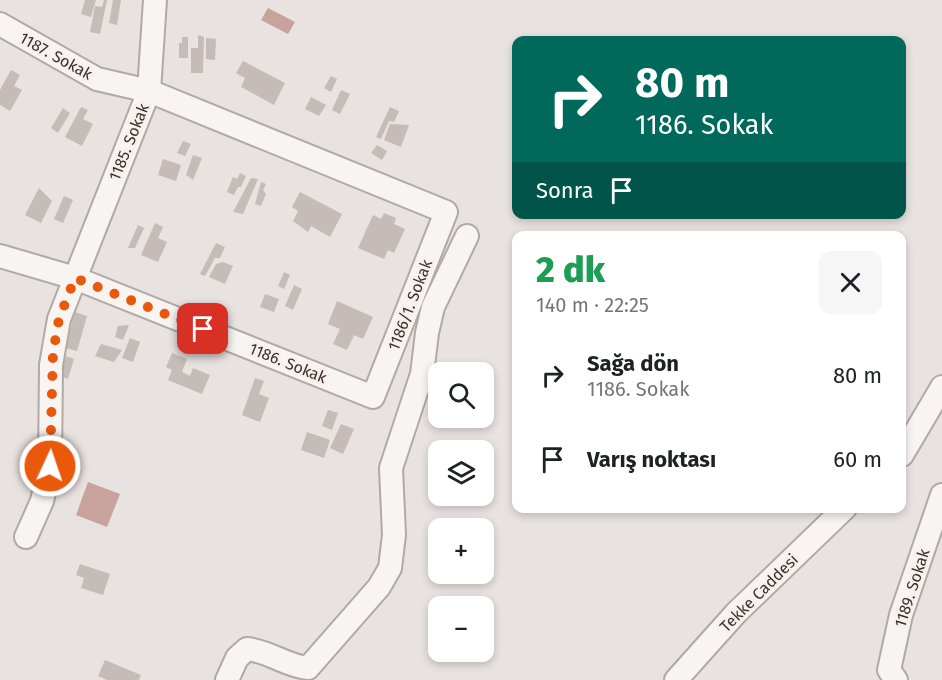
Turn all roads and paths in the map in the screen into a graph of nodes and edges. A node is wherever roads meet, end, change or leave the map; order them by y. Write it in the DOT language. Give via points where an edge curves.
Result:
graph roads {
  1 [pos="155,0"];
  2 [pos="0,24"];
  3 [pos="149,91"];
  4 [pos="446,212"];
  5 [pos="466,236"];
  6 [pos="0,256"];
  7 [pos="75,278"];
  8 [pos="410,305"];
  9 [pos="434,307"];
  10 [pos="942,387"];
  11 [pos="373,397"];
  12 [pos="906,448"];
  13 [pos="942,495"];
  14 [pos="840,513"];
  15 [pos="26,537"];
  16 [pos="227,680"];
  17 [pos="676,680"];
  18 [pos="896,680"];
  1 -- 3 [label="street, 1185. Sokak"];
  2 -- 3 [label="street, 1187. Sokak" via="97,79"];
  3 -- 4 [label="street, 1187. Sokak"];
  3 -- 7 [label="street, 1185. Sokak"];
  4 -- 8 [label="street, 1186/1. Sokak"];
  5 -- 9 [label="street"];
  6 -- 7 [label="street, 1186. Sokak"];
  7 -- 11 [label="street, 1186. Sokak"];
  7 -- 15 [label="street, 1185. Sokak" via="54,341 47,482"];
  8 -- 9 [label="street"];
  8 -- 11 [label="street, 1186/1. Sokak"];
  9 -- 16 [label="street" via="422,374 391,468 394,535 390,568 379,587 308,668 294,667 246,649"];
  10 -- 12 [label="street"];
  13 -- 18 [label="street, 1189. Sokak" via="901,615 889,670"];
  14 -- 17 [label="street, Tekke Caddesi" via="736,613"];
}
